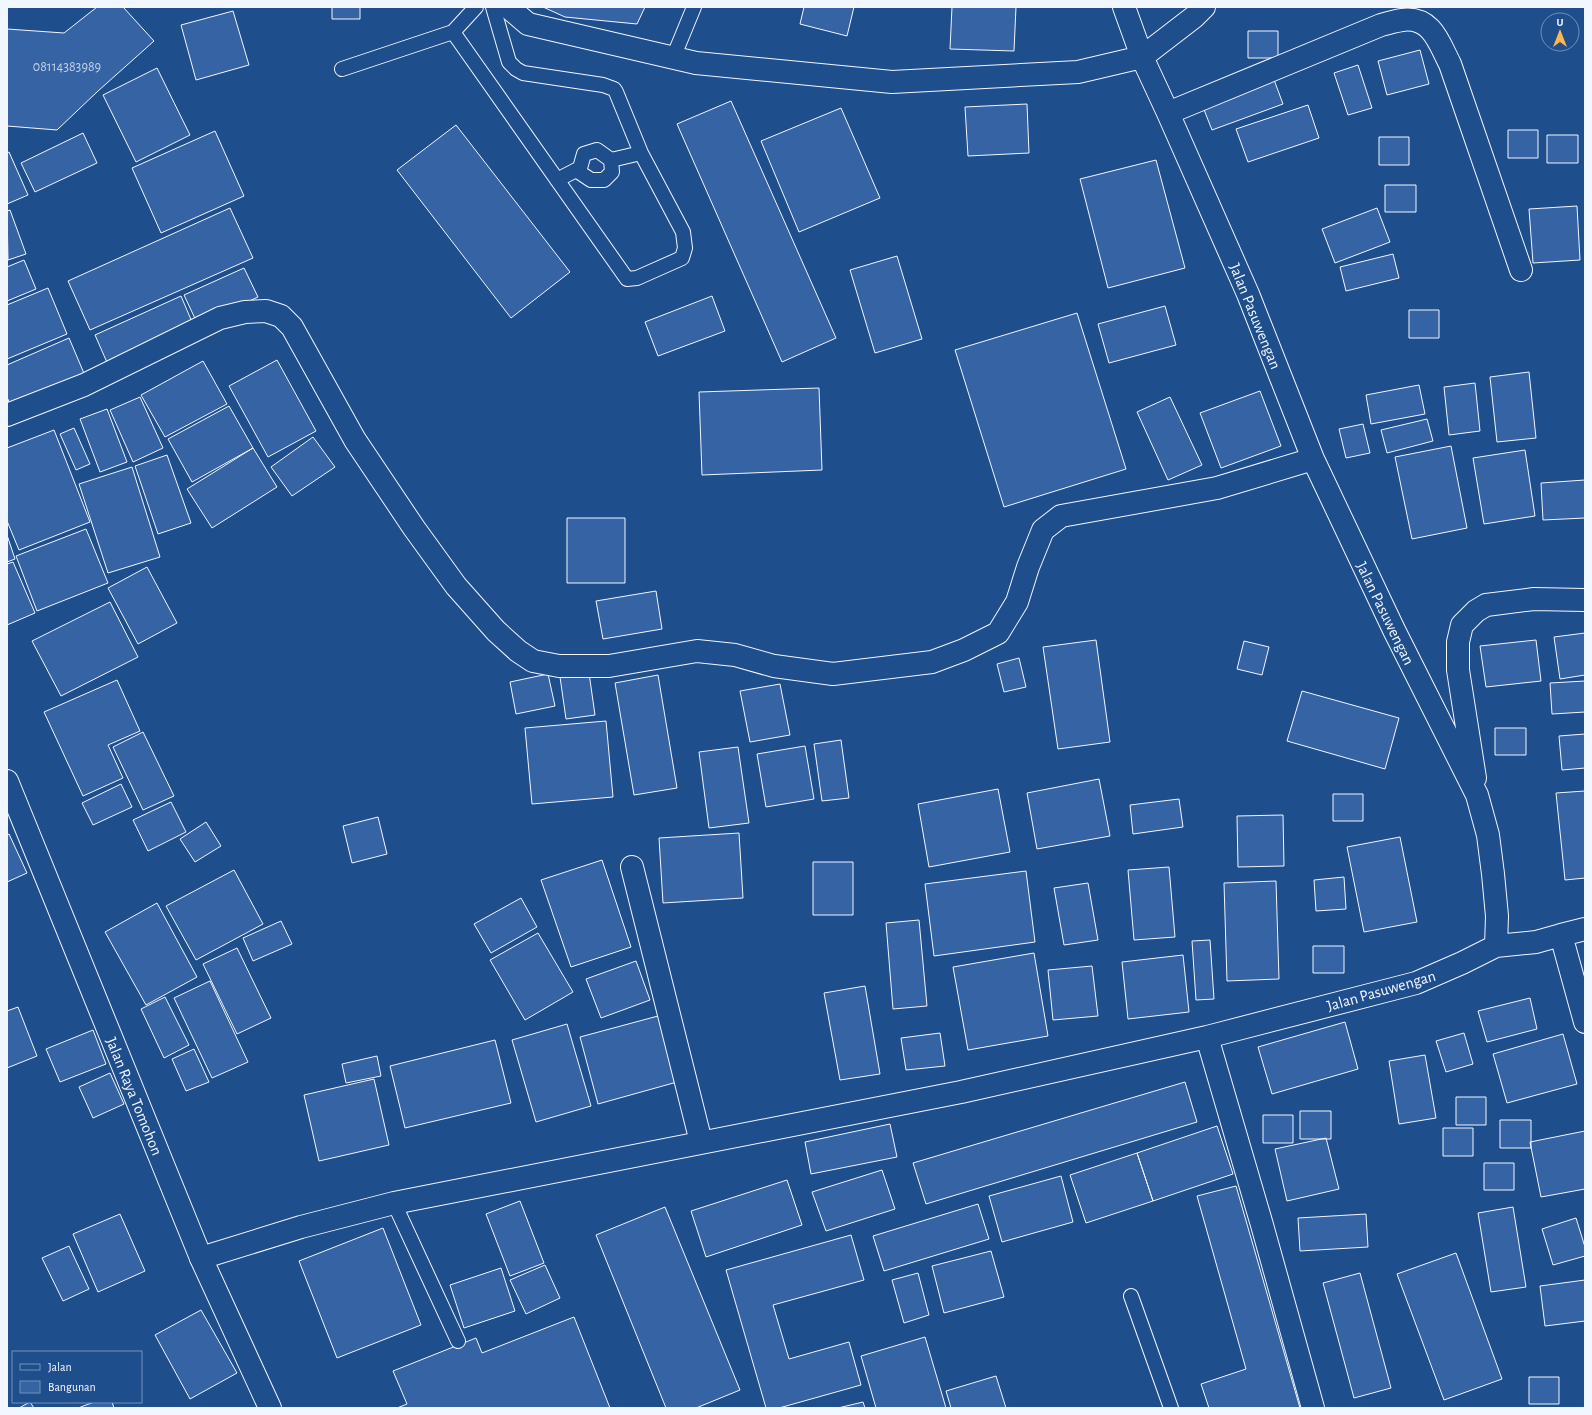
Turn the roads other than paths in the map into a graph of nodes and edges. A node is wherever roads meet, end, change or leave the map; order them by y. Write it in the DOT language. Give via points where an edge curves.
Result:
graph roads {
  1 [pos="476,7"];
  2 [pos="494,7"];
  3 [pos="508,7"];
  4 [pos="694,7"];
  5 [pos="1124,7"];
  6 [pos="1204,7"];
  7 [pos="453,32"];
  8 [pos="1142,57"];
  9 [pos="673,58"];
  10 [pos="342,69"];
  11 [pos="1168,113"];
  12 [pos="641,153"];
  13 [pos="611,160"];
  14 [pos="576,170"];
  15 [pos="557,180"];
  16 [pos="1520,270"];
  17 [pos="7,415"];
  18 [pos="1313,459"];
  19 [pos="1585,600"];
  20 [pos="7,781"];
  21 [pos="1477,795"];
  22 [pos="632,867"];
  23 [pos="1585,929"];
  24 [pos="1561,935"];
  25 [pos="1496,946"];
  26 [pos="1585,1022"];
  27 [pos="1207,1037"];
  28 [pos="701,1142"];
  29 [pos="394,1204"];
  30 [pos="201,1258"];
  31 [pos="1132,1296"];
  32 [pos="458,1341"];
  33 [pos="268,1407"];
  34 [pos="1171,1408"];
  35 [pos="1313,1408"];
  1 -- 7 [label="lane"];
  2 -- 12 [label="lane" via="509,62 516,70 614,89"];
  3 -- 9 [label="main road" via="528,24"];
  4 -- 9 [label="lane"];
  5 -- 8 [label="main road, Jalan Pasuwengan"];
  6 -- 8 [label="main road"];
  7 -- 10 [label="lane"];
  7 -- 15 [label="lane"];
  8 -- 9 [label="main road" via="1078,72 892,82 696,64"];
  8 -- 11 [label="main road, Jalan Pasuwengan"];
  11 -- 16 [label="main road" via="1381,25 1403,20 1422,22 1434,33 1450,64"];
  11 -- 18 [label="main road, Jalan Pasuwengan" via="1248,294"];
  12 -- 13 [label="lane"];
  12 -- 15 [label="lane" via="683,232 685,248 682,258 637,278 627,279"];
  13 -- 14 [label="lane" via="596,150 584,154 580,168"];
  13 -- 14 [label="lane" via="612,172 604,180 592,180"];
  14 -- 15 [label="lane"];
  17 -- 18 [label="main road" via="84,385 220,318 246,312 266,311 281,316 292,327 355,440 456,586 496,631 518,651 533,661 558,666 609,666 697,651 735,655 774,666 833,674 932,662 998,633 1017,602 1043,530 1061,516 1217,488"];
  18 -- 21 [label="main road, Jalan Pasuwengan" via="1394,630"];
  19 -- 21 [label="main road" via="1534,599 1486,605 1462,625 1458,642 1458,670"];
  20 -- 30 [label="main road, Jalan Raya Tomohon"];
  21 -- 25 [label="main road, Jalan Pasuwengan" via="1488,835 1493,874 1497,916"];
  22 -- 28 [label="main road"];
  23 -- 24 [label="main road"];
  24 -- 25 [label="main road" via="1536,942"];
  24 -- 26 [label="main road"];
  25 -- 27 [label="main road, Jalan Pasuwengan" via="1416,982"];
  27 -- 28 [label="main road, Jalan Pasuwengan" via="961,1092"];
  27 -- 35 [label="main road"];
  28 -- 29 [label="main road, Jalan Pasuwengan"];
  29 -- 30 [label="main road, Jalan Pasuwengan" via="301,1227"];
  29 -- 32 [label="lane"];
  30 -- 33 [label="main road, Jalan Raya Tomohon"];
  31 -- 34 [label="lane"];
}
